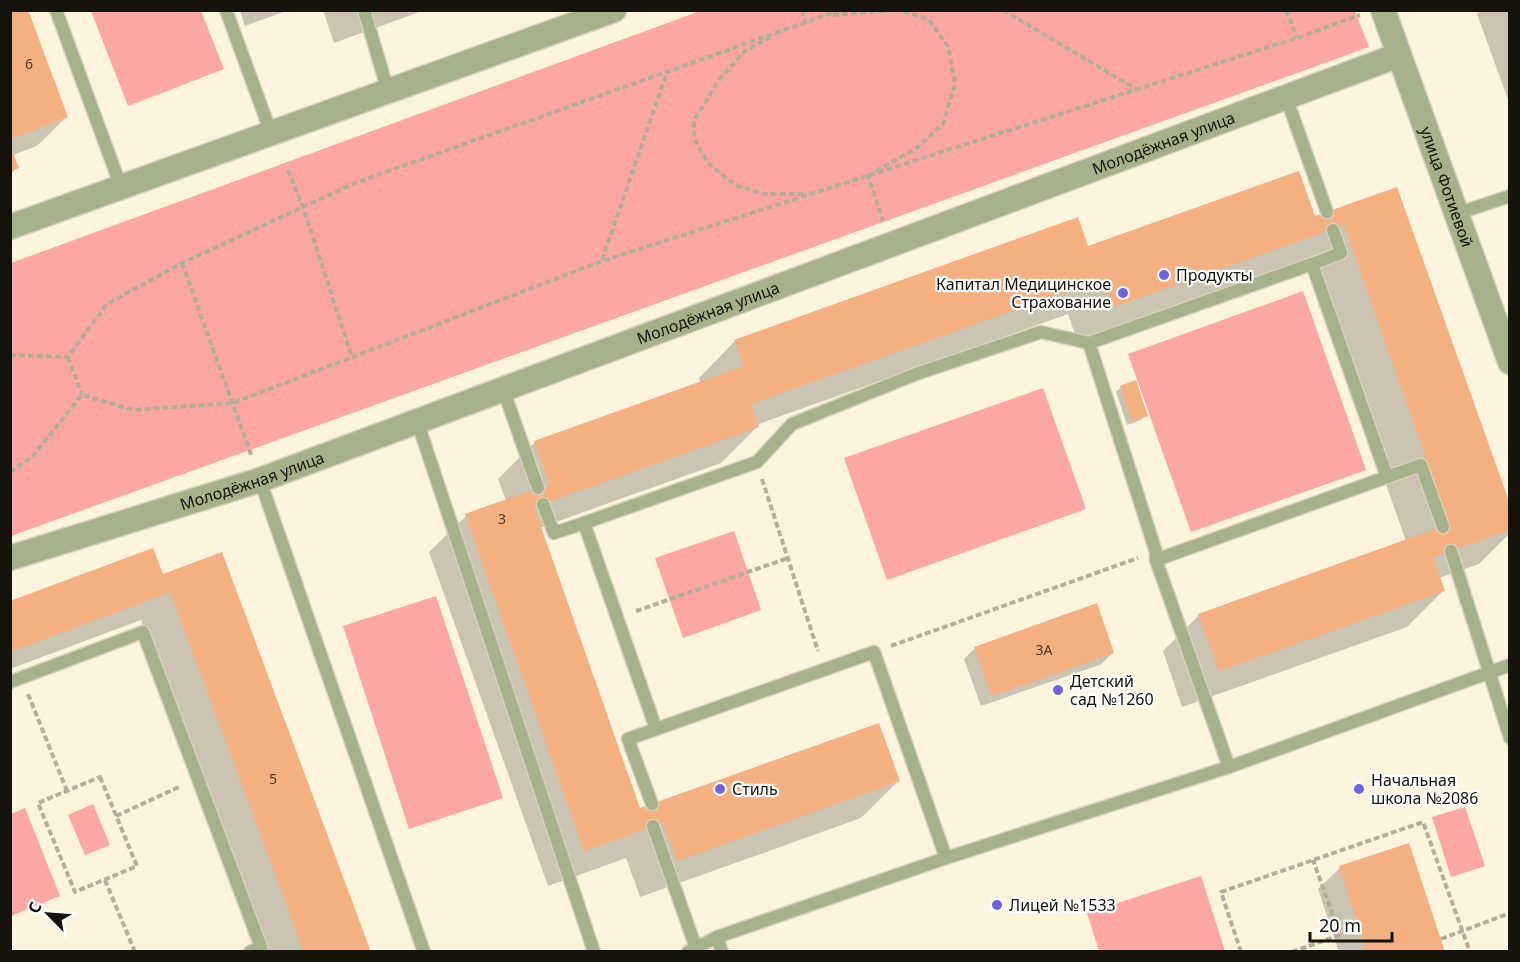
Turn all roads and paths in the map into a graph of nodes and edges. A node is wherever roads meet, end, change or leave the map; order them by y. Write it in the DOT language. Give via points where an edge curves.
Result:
graph roads {
  1 [pos="56,10"];
  2 [pos="226,10"];
  3 [pos="364,10"];
  4 [pos="614,10"];
  5 [pos="802,10"];
  6 [pos="840,10"];
  7 [pos="892,10"];
  8 [pos="899,10"];
  9 [pos="1003,10"];
  10 [pos="1286,10"];
  11 [pos="1374,12"];
  12 [pos="827,15"];
  13 [pos="806,23"];
  14 [pos="784,30"];
  15 [pos="1297,38"];
  16 [pos="1400,55"];
  17 [pos="667,72"];
  18 [pos="1137,90"];
  19 [pos="388,91"];
  20 [pos="1286,97"];
  21 [pos="271,133"];
  22 [pos="288,170"];
  23 [pos="868,176"];
  24 [pos="121,187"];
  25 [pos="811,194"];
  26 [pos="1509,196"];
  27 [pos="303,207"];
  28 [pos="1327,212"];
  29 [pos="1456,214"];
  30 [pos="10,227"];
  31 [pos="1333,230"];
  32 [pos="891,244"];
  33 [pos="602,261"];
  34 [pos="182,263"];
  35 [pos="1312,264"];
  36 [pos="1089,343"];
  37 [pos="10,355"];
  38 [pos="68,357"];
  39 [pos="352,357"];
  40 [pos="1509,362"];
  41 [pos="503,389"];
  42 [pos="82,395"];
  43 [pos="233,403"];
  44 [pos="417,421"];
  45 [pos="756,462"];
  46 [pos="10,472"];
  47 [pos="1387,477"];
  48 [pos="260,480"];
  49 [pos="538,488"];
  50 [pos="543,504"];
  51 [pos="584,523"];
  52 [pos="1443,527"];
  53 [pos="1451,551"];
  54 [pos="1156,556"];
  55 [pos="10,558"];
  56 [pos="788,558"];
  57 [pos="617,618"];
  58 [pos="873,652"];
  59 [pos="1509,665"];
  60 [pos="824,669"];
  61 [pos="1489,673"];
  62 [pos="16,680"];
  63 [pos="656,729"];
  64 [pos="1509,738"];
  65 [pos="1229,767"];
  66 [pos="198,778"];
  67 [pos="67,791"];
  68 [pos="652,804"];
  69 [pos="116,816"];
  70 [pos="653,826"];
  71 [pos="946,858"];
  72 [pos="1313,860"];
  73 [pos="105,880"];
  74 [pos="1509,913"];
  75 [pos="1464,930"];
  76 [pos="717,937"];
  77 [pos="1441,939"];
  78 [pos="692,950"];
  79 [pos="135,951"];
  80 [pos="250,951"];
  81 [pos="424,951"];
  82 [pos="594,951"];
  83 [pos="722,951"];
  84 [pos="1241,951"];
  85 [pos="1292,951"];
  86 [pos="1470,951"];
  1 -- 24 [label="lane"];
  2 -- 21 [label="lane"];
  3 -- 19 [label="lane"];
  4 -- 19 [label="street"];
  5 -- 13 [label="path"];
  6 -- 12 [label="path"];
  7 -- 12 [label="path"];
  8 -- 23 [label="path" via="928,19 948,46 954,84 943,124 917,148"];
  9 -- 18 [label="path"];
  10 -- 15 [label="path"];
  11 -- 15 [label="path"];
  11 -- 16 [label="street, улица Фотиевой"];
  12 -- 13 [label="path"];
  13 -- 14 [label="path"];
  14 -- 17 [label="path"];
  14 -- 25 [label="path" via="745,51 718,81 694,121 693,139 709,164 735,185 764,194"];
  15 -- 18 [label="path"];
  16 -- 20 [label="street, Молодёжная улица"];
  16 -- 29 [label="street, улица Фотиевой"];
  17 -- 27 [label="path" via="355,183"];
  17 -- 33 [label="path"];
  18 -- 23 [label="path"];
  19 -- 21 [label="street"];
  20 -- 28 [label="lane"];
  20 -- 32 [label="street, Молодёжная улица"];
  21 -- 24 [label="street"];
  22 -- 27 [label="path"];
  23 -- 25 [label="path"];
  23 -- 32 [label="path"];
  24 -- 30 [label="street"];
  25 -- 33 [label="path"];
  26 -- 29 [label="lane"];
  27 -- 34 [label="path"];
  27 -- 39 [label="path"];
  29 -- 40 [label="street, улица Фотиевой"];
  31 -- 35 [label="lane" via="1341,253"];
  32 -- 41 [label="street, Молодёжная улица"];
  33 -- 39 [label="path"];
  34 -- 38 [label="path" via="107,304"];
  34 -- 43 [label="path"];
  35 -- 36 [label="lane"];
  35 -- 47 [label="lane"];
  36 -- 45 [label="lane" via="1041,332 916,374 792,424"];
  36 -- 54 [label="lane"];
  37 -- 38 [label="path"];
  38 -- 42 [label="path"];
  39 -- 43 [label="path"];
  41 -- 44 [label="street, Молодёжная улица"];
  41 -- 49 [label="lane"];
  42 -- 43 [label="path" via="135,410"];
  42 -- 46 [label="path" via="32,457"];
  43 -- 48 [label="path"];
  44 -- 48 [label="street, Молодёжная улица"];
  44 -- 82 [label="lane"];
  45 -- 51 [label="lane"];
  45 -- 56 [label="path"];
  47 -- 52 [label="lane" via="1421,465"];
  47 -- 54 [label="lane"];
  48 -- 55 [label="street, Молодёжная улица"];
  48 -- 81 [label="lane"];
  50 -- 51 [label="lane" via="554,533"];
  51 -- 57 [label="lane"];
  53 -- 61 [label="lane"];
  54 -- 58 [label="path"];
  54 -- 65 [label="lane"];
  56 -- 57 [label="path"];
  56 -- 60 [label="path"];
  57 -- 63 [label="lane"];
  58 -- 60 [label="lane"];
  58 -- 71 [label="lane"];
  59 -- 61 [label="lane"];
  60 -- 63 [label="lane"];
  61 -- 64 [label="lane"];
  61 -- 65 [label="lane"];
  62 -- 66 [label="lane" via="143,632"];
  62 -- 67 [label="path"];
  63 -- 68 [label="lane" via="628,739"];
  65 -- 71 [label="lane"];
  66 -- 69 [label="path"];
  66 -- 80 [label="lane" via="261,947"];
  67 -- 69 [label="path" via="100,777"];
  67 -- 73 [label="path" via="38,803 75,892"];
  69 -- 73 [label="path" via="137,866"];
  70 -- 78 [label="lane"];
  71 -- 76 [label="lane"];
  72 -- 75 [label="path" via="1423,822"];
  72 -- 84 [label="path" via="1221,892"];
  72 -- 85 [label="path" via="1340,935"];
  73 -- 79 [label="path"];
  74 -- 75 [label="path"];
  75 -- 77 [label="path"];
  75 -- 86 [label="path"];
  76 -- 78 [label="lane"];
  76 -- 83 [label="lane"];
}
